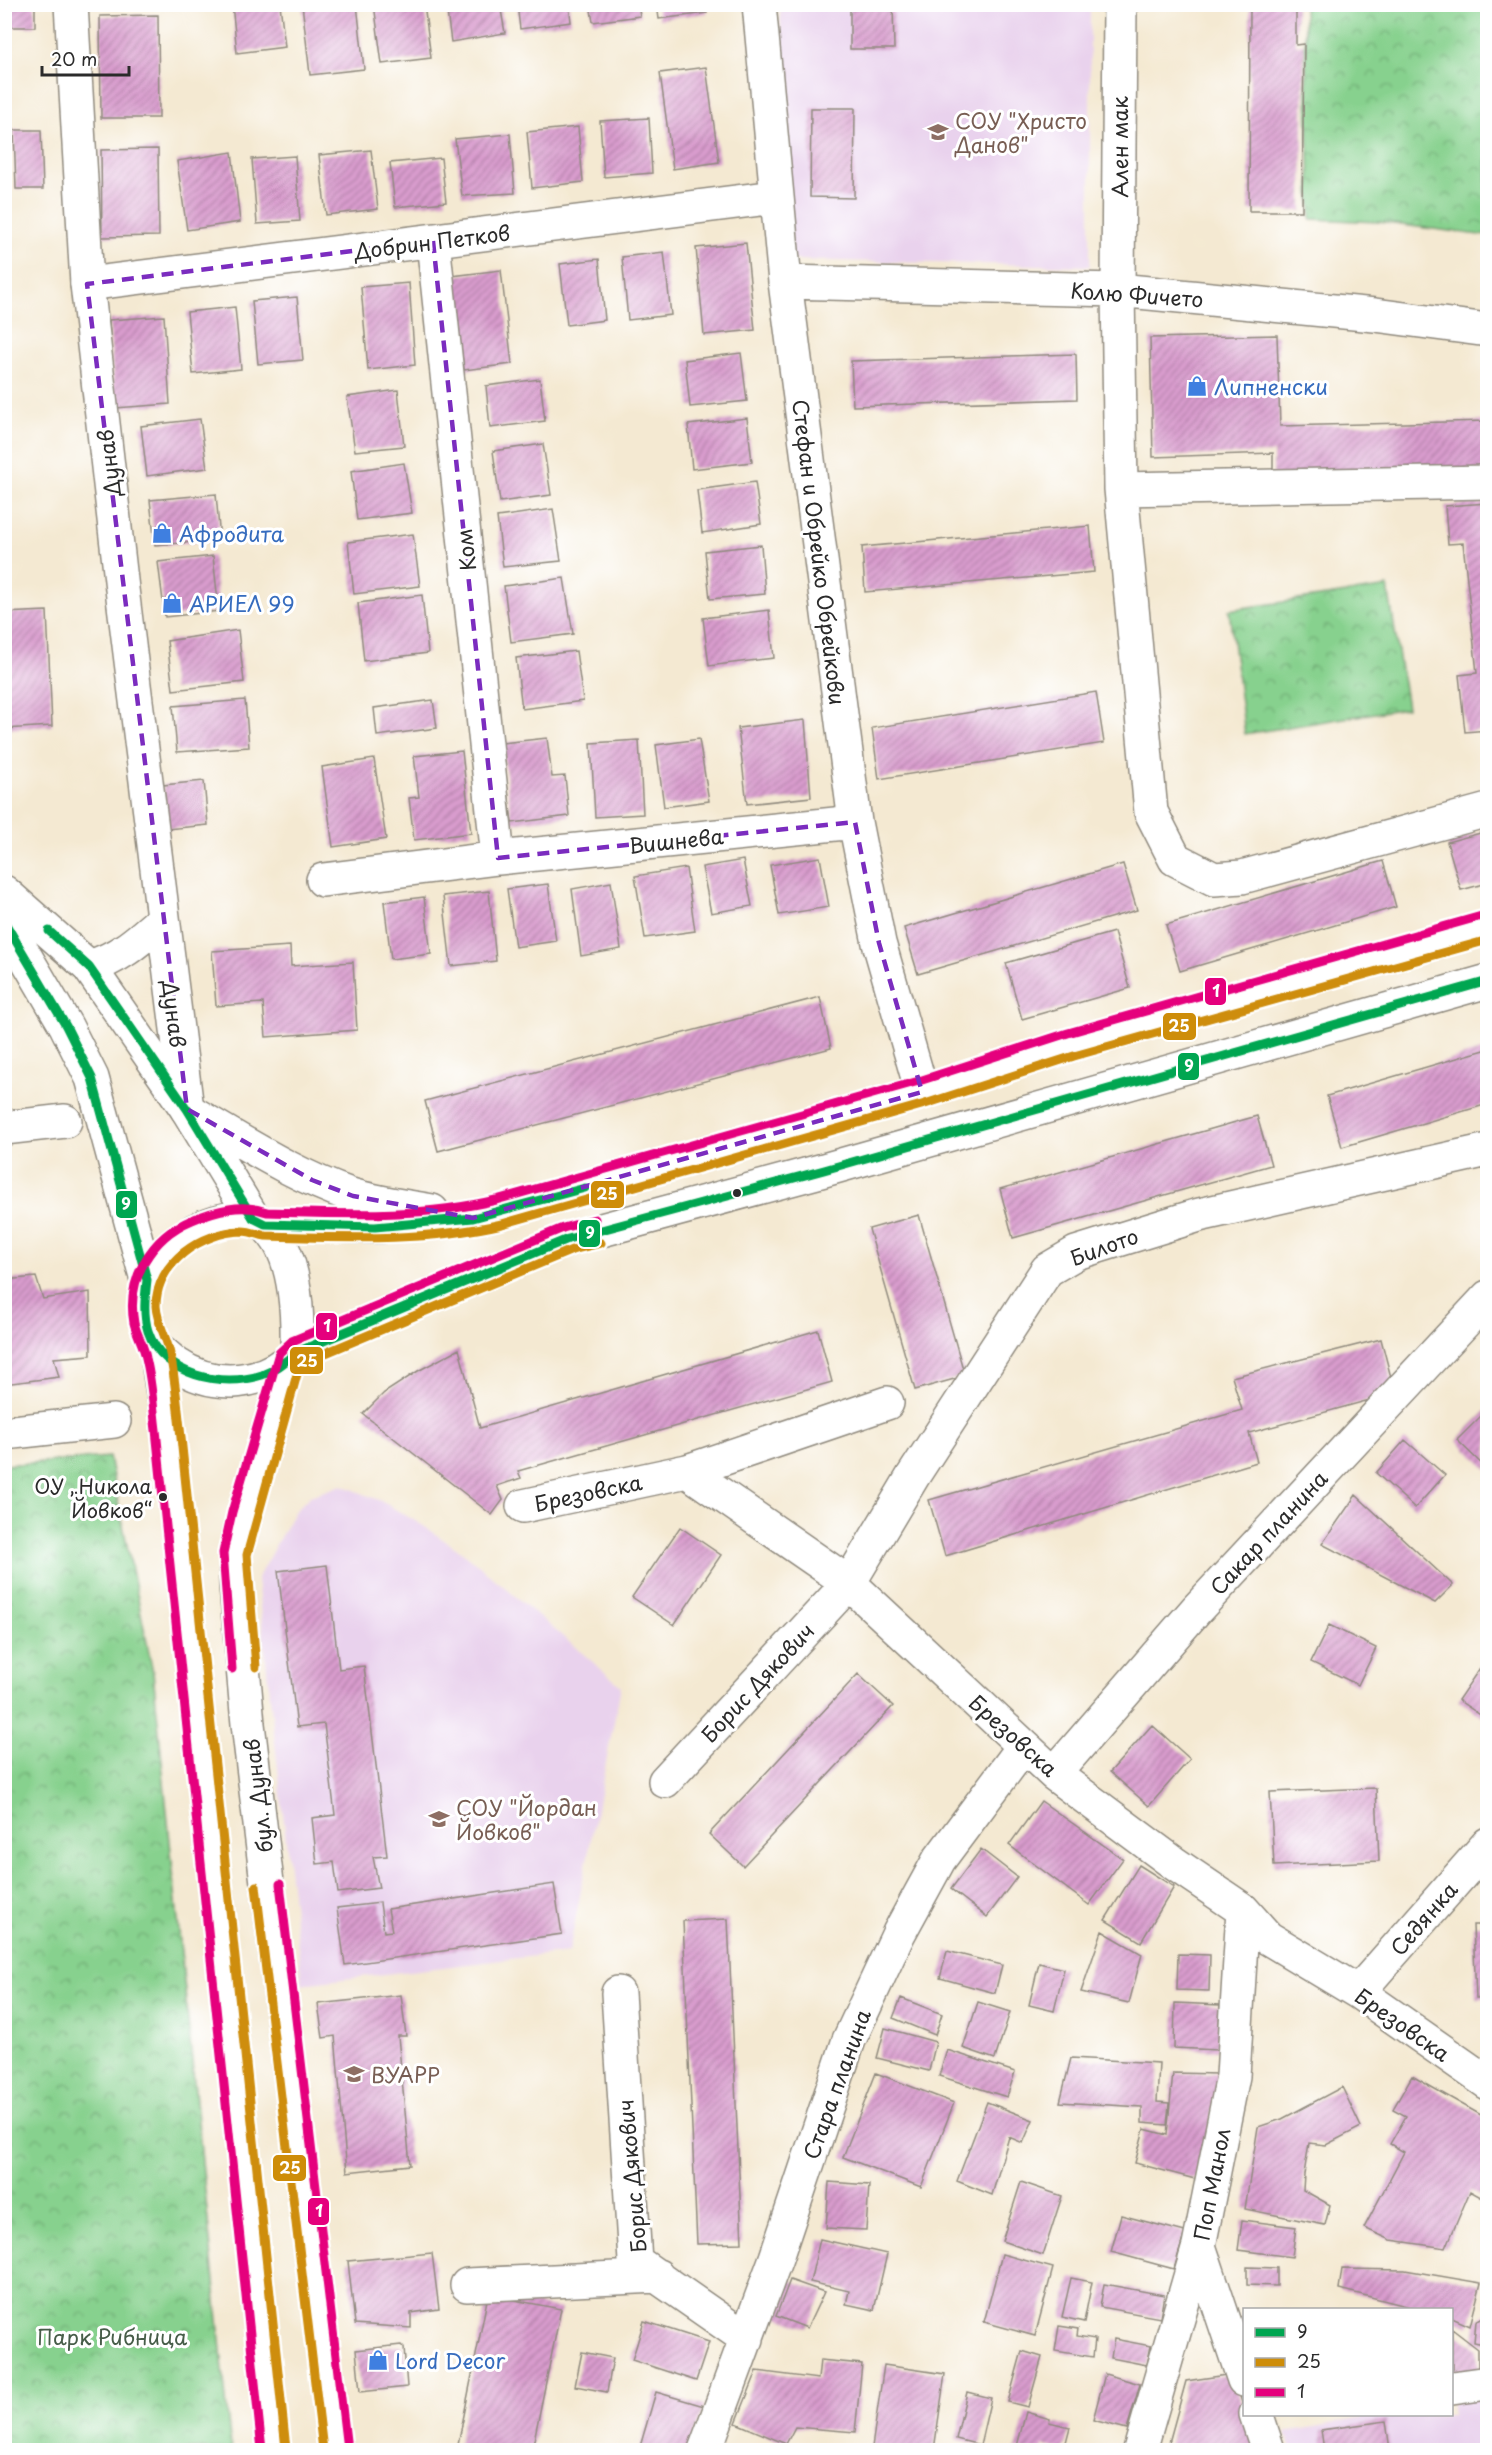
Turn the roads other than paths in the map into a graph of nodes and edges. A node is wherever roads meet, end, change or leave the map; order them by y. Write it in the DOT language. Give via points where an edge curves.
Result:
graph roads {
  1 [pos="71,4"];
  2 [pos="759,4"];
  3 [pos="1120,4"];
  4 [pos="776,197"];
  5 [pos="433,242"];
  6 [pos="785,282"];
  7 [pos="87,284"];
  8 [pos="1118,290"];
  9 [pos="1488,330"];
  10 [pos="1488,482"];
  11 [pos="1121,489"];
  12 [pos="1488,810"];
  13 [pos="855,822"];
  14 [pos="498,858"];
  15 [pos="323,880"];
  16 [pos="4,892"];
  17 [pos="163,919"];
  18 [pos="4,920"];
  19 [pos="1488,927"];
  20 [pos="89,967"];
  21 [pos="1488,981"];
  22 [pos="922,1092"];
  23 [pos="187,1109"];
  24 [pos="65,1121"];
  25 [pos="4,1128"];
  26 [pos="1488,1150"];
  27 [pos="473,1218"];
  28 [pos="259,1221"];
  29 [pos="147,1280"];
  30 [pos="1488,1297"];
  31 [pos="156,1347"];
  32 [pos="293,1357"];
  33 [pos="887,1403"];
  34 [pos="114,1421"];
  35 [pos="4,1433"];
  36 [pos="687,1471"];
  37 [pos="523,1506"];
  38 [pos="849,1583"];
  39 [pos="1024,1746"];
  40 [pos="1054,1774"];
  41 [pos="665,1781"];
  42 [pos="1488,1844"];
  43 [pos="1243,1910"];
  44 [pos="1358,1992"];
  45 [pos="618,1993"];
  46 [pos="1488,2083"];
  47 [pos="1199,2247"];
  48 [pos="658,2276"];
  49 [pos="467,2285"];
  50 [pos="747,2339"];
  51 [pos="1243,2374"];
  52 [pos="1488,2383"];
  53 [pos="1453,2388"];
  54 [pos="1259,2416"];
  55 [pos="274,2451"];
  56 [pos="336,2451"];
  57 [pos="705,2451"];
  58 [pos="1140,2451"];
  59 [pos="1268,2451"];
  1 -- 7 [label="street, Дунав"];
  2 -- 4 [label="street, Стефан и Обрейко Обрейкови"];
  3 -- 8 [label="street, Ален мак"];
  4 -- 5 [label="street, Добрин Петков"];
  4 -- 6 [label="street, Стефан и Обрейко Обрейкови"];
  5 -- 7 [label="street, Добрин Петков"];
  5 -- 14 [label="street, Ком"];
  6 -- 8 [label="street, Колю Фичето"];
  6 -- 13 [label="street, Стефан и Обрейко Обрейкови"];
  7 -- 17 [label="street, Дунав"];
  8 -- 9 [label="street, Колю Фичето"];
  8 -- 11 [label="street, Ален мак"];
  10 -- 11 [label="street"];
  11 -- 12 [label="street, Ален мак" via="1151,812 1175,858 1214,879 1242,877"];
  13 -- 14 [label="street, Вишнева"];
  13 -- 22 [label="street, Стефан и Обрейко Обрейкови" via="879,943"];
  14 -- 15 [label="street, Вишнева"];
  16 -- 20 [label="street"];
  17 -- 20 [label="street" via="129,950"];
  17 -- 23 [label="street, Дунав"];
  18 -- 29 [label="street" via="92,1078"];
  19 -- 22 [label="street" via="1071,1045"];
  20 -- 23 [label="street"];
  21 -- 32 [label="street" via="568,1239"];
  22 -- 27 [label="street"];
  23 -- 27 [label="street" via="284,1167 353,1196"];
  23 -- 28 [label="street"];
  24 -- 25 [label="street"];
  26 -- 38 [label="street, Билото" via="1199,1215 1076,1253 1047,1270 913,1476"];
  27 -- 28 [label="street" via="375,1227"];
  28 -- 29 [label="street" via="225,1220 197,1230 160,1258"];
  28 -- 32 [label="street" via="290,1265 298,1321"];
  29 -- 31 [label="street" via="146,1323"];
  30 -- 40 [label="street, Сакар планина" via="1196,1610"];
  31 -- 32 [label="street" via="190,1373 239,1382 267,1374"];
  31 -- 55 [label="street" via="168,1429"];
  32 -- 56 [label="street, бул. Дунав" via="244,1515 236,1554 236,1587 250,1736"];
  33 -- 36 [label="street"];
  34 -- 35 [label="street"];
  36 -- 37 [label="street, Брезовска"];
  36 -- 38 [label="street, Брезовска"];
  38 -- 39 [label="street, Брезовска"];
  38 -- 41 [label="street, Борис Дякович"];
  39 -- 40 [label="street, Брезовска"];
  39 -- 50 [label="street, Стара планина" via="939,1860 854,2029"];
  40 -- 43 [label="street, Брезовска"];
  42 -- 44 [label="street, Седянка"];
  43 -- 44 [label="street, Брезовска" via="1268,1938"];
  43 -- 47 [label="street, Поп Манол" via="1233,2076"];
  44 -- 46 [label="street, Брезовска"];
  45 -- 48 [label="street, Борис Дякович" via="635,2261"];
  47 -- 51 [label="street"];
  47 -- 58 [label="street, Поп Манол"];
  48 -- 49 [label="street"];
  48 -- 50 [label="street, Борис Дякович"];
  50 -- 57 [label="street, Стара планина"];
  52 -- 53 [label="street"];
  54 -- 59 [label="street"];
}
